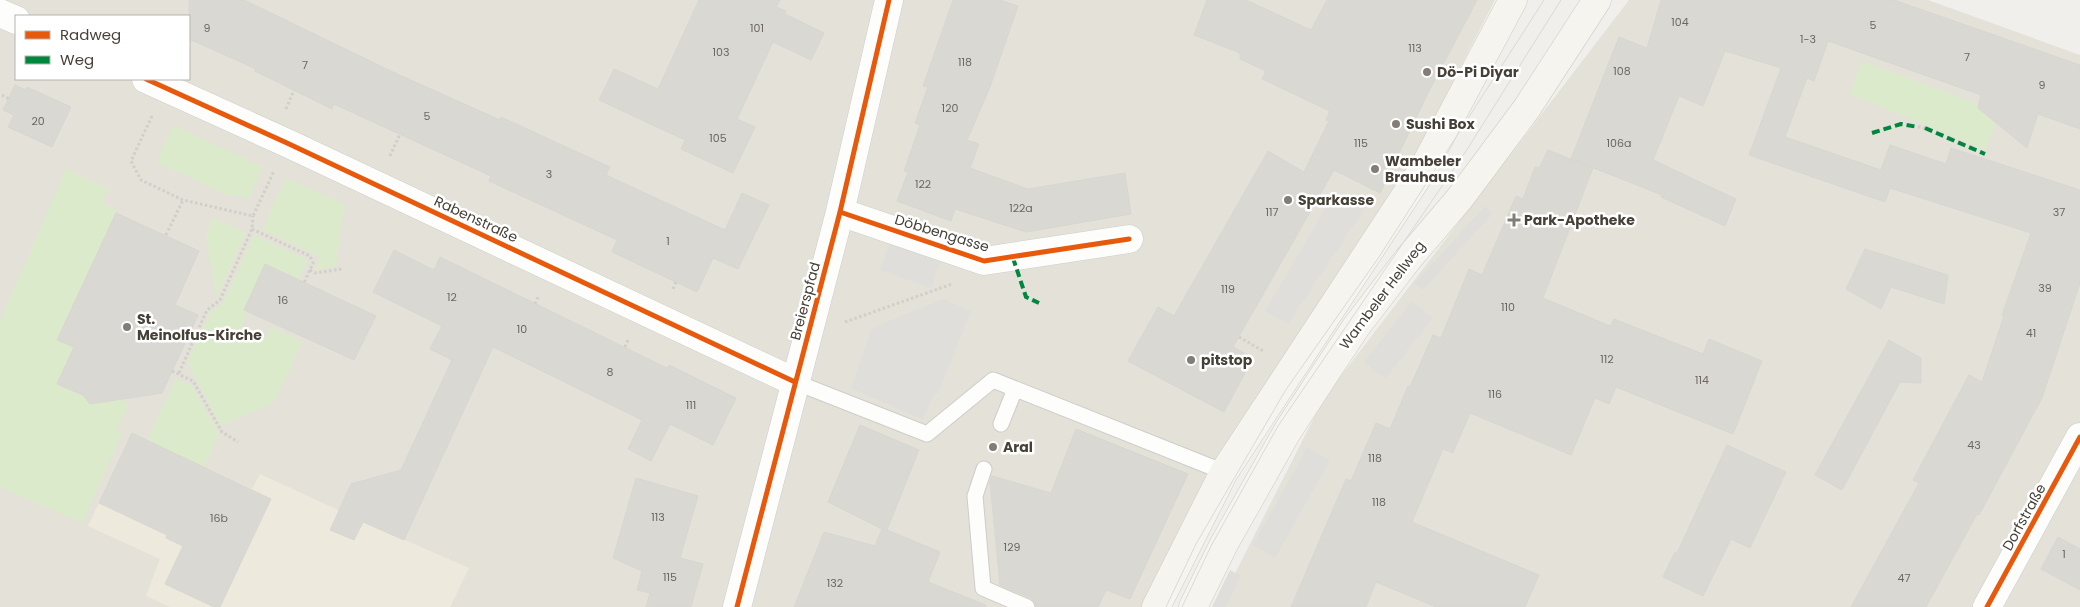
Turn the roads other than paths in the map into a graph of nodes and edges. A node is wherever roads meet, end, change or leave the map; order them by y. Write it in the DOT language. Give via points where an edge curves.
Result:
graph roads {
  1 [pos="889,0"];
  2 [pos="1513,0"];
  3 [pos="1597,0"];
  4 [pos="0,12"];
  5 [pos="15,20"];
  6 [pos="148,80"];
  7 [pos="840,212"];
  8 [pos="1129,239"];
  9 [pos="795,382"];
  10 [pos="1015,389"];
  11 [pos="1001,424"];
  12 [pos="2080,438"];
  13 [pos="984,469"];
  14 [pos="1224,472"];
  15 [pos="2071,479"];
  16 [pos="1154,606"];
  17 [pos="737,607"];
  18 [pos="1027,607"];
  19 [pos="1193,607"];
  20 [pos="1987,607"];
  1 -- 7 [label="street, Breierspfad"];
  2 -- 14 [label="main road" via="1422,169"];
  3 -- 19 [label="main road, Wambeler Hellweg" via="1527,108 1460,198 1385,289 1326,372 1282,440"];
  4 -- 5 [label="street"];
  6 -- 9 [label="street, Rabenstraße"];
  7 -- 8 [label="street, Döbbengasse" via="984,261"];
  7 -- 9 [label="street, Breierspfad"];
  9 -- 10 [label="lane" via="927,434 993,380"];
  9 -- 17 [label="street, Breierspfad"];
  10 -- 11 [label="lane"];
  10 -- 14 [label="lane"];
  12 -- 15 [label="street, Dorfstraße"];
  13 -- 18 [label="lane" via="975,496 983,588"];
  14 -- 16 [label="main road"];
  15 -- 20 [label="street, Dorfstraße"];
}
